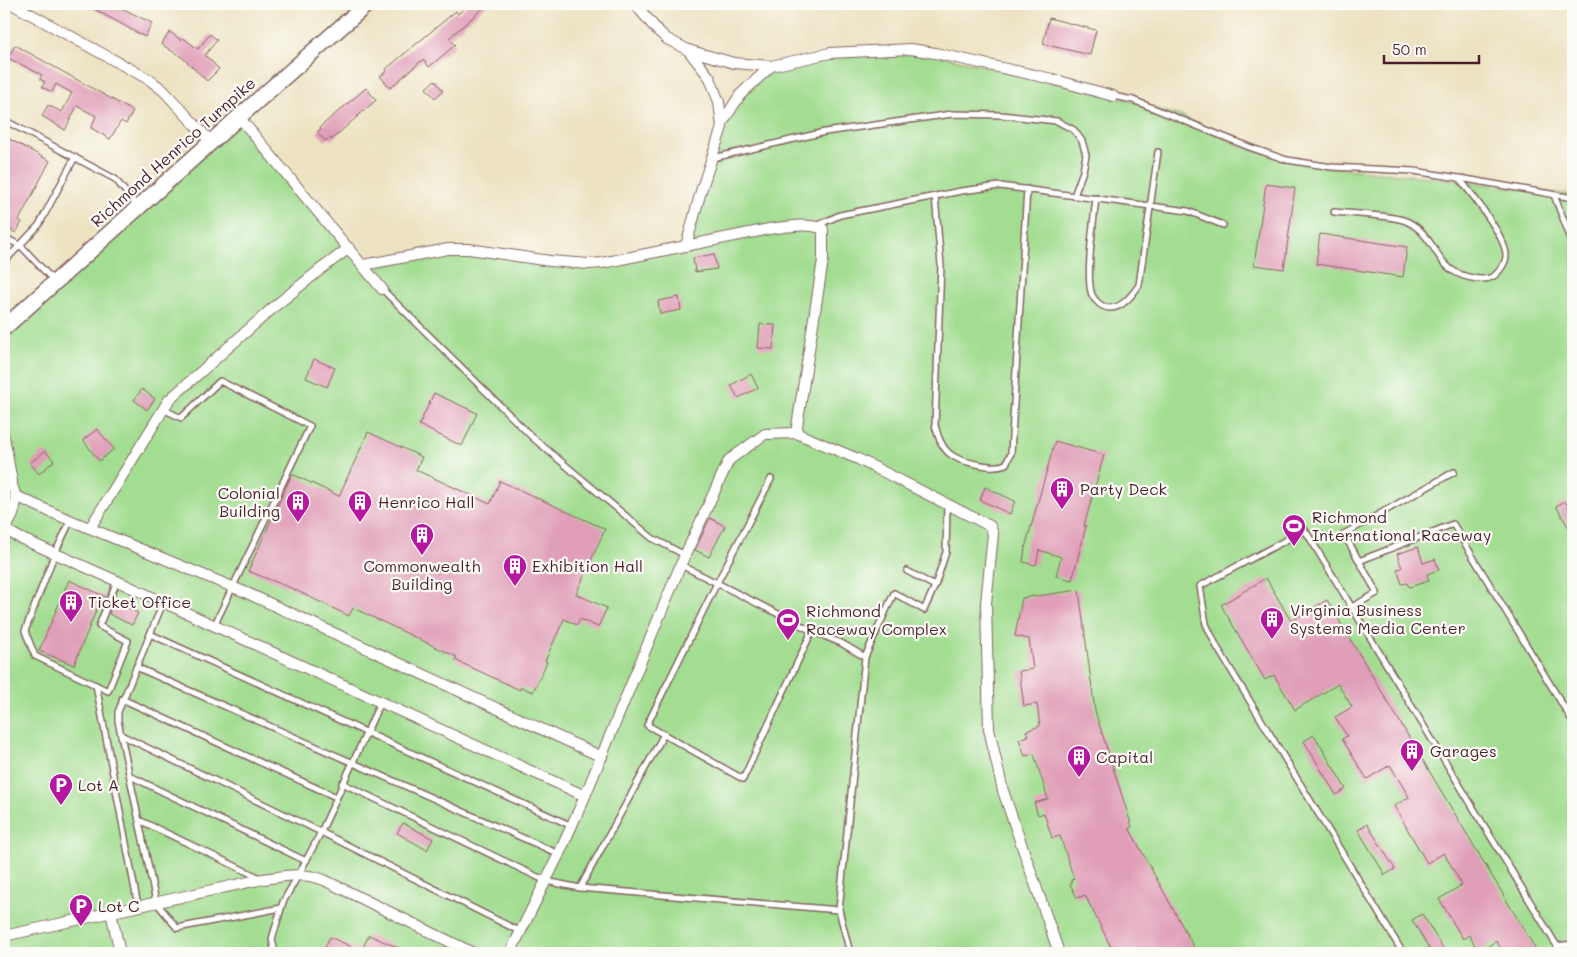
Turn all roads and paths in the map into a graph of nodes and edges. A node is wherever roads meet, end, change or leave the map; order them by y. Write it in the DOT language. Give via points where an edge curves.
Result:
graph roads {
  1 [pos="12,4"];
  2 [pos="367,4"];
  3 [pos="635,4"];
  4 [pos="688,50"];
  5 [pos="772,66"];
  6 [pos="1113,96"];
  7 [pos="239,116"];
  8 [pos="4,120"];
  9 [pos="722,123"];
  10 [pos="210,142"];
  11 [pos="1158,152"];
  12 [pos="75,157"];
  13 [pos="712,158"];
  14 [pos="1459,178"];
  15 [pos="1027,189"];
  16 [pos="1554,195"];
  17 [pos="935,196"];
  18 [pos="1074,196"];
  19 [pos="1096,198"];
  20 [pos="1573,198"];
  21 [pos="1151,206"];
  22 [pos="138,207"];
  23 [pos="1334,212"];
  24 [pos="1223,225"];
  25 [pos="816,226"];
  26 [pos="4,237"];
  27 [pos="1573,244"];
  28 [pos="21,246"];
  29 [pos="686,246"];
  30 [pos="349,248"];
  31 [pos="4,262"];
  32 [pos="363,265"];
  33 [pos="55,282"];
  34 [pos="382,289"];
  35 [pos="4,328"];
  36 [pos="163,409"];
  37 [pos="796,433"];
  38 [pos="4,437"];
  39 [pos="1454,472"];
  40 [pos="4,474"];
  41 [pos="771,479"];
  42 [pos="12,483"];
  43 [pos="16,496"];
  44 [pos="947,505"];
  45 [pos="71,520"];
  46 [pos="90,528"];
  47 [pos="4,529"];
  48 [pos="55,553"];
  49 [pos="683,560"];
  50 [pos="1359,561"];
  51 [pos="907,571"];
  52 [pos="117,581"];
  53 [pos="717,583"];
  54 [pos="935,586"];
  55 [pos="233,587"];
  56 [pos="163,602"];
  57 [pos="1352,607"];
  58 [pos="214,626"];
  59 [pos="812,630"];
  60 [pos="150,634"];
  61 [pos="865,657"];
  62 [pos="136,667"];
  63 [pos="96,685"];
  64 [pos="122,699"];
  65 [pos="380,703"];
  66 [pos="1573,722"];
  67 [pos="366,732"];
  68 [pos="664,734"];
  69 [pos="121,735"];
  70 [pos="602,757"];
  71 [pos="352,763"];
  72 [pos="130,776"];
  73 [pos="342,783"];
  74 [pos="585,796"];
  75 [pos="336,797"];
  76 [pos="139,820"];
  77 [pos="572,826"];
  78 [pos="321,832"];
  79 [pos="559,854"];
  80 [pos="306,861"];
  81 [pos="299,874"];
  82 [pos="263,879"];
  83 [pos="546,881"];
  84 [pos="580,888"];
  85 [pos="156,902"];
  86 [pos="138,906"];
  87 [pos="281,908"];
  88 [pos="839,910"];
  89 [pos="112,912"];
  90 [pos="521,932"];
  91 [pos="4,936"];
  92 [pos="1573,944"];
  93 [pos="120,953"];
  94 [pos="275,953"];
  95 [pos="474,953"];
  96 [pos="510,953"];
  97 [pos="850,953"];
  98 [pos="1059,953"];
  99 [pos="1403,953"];
  1 -- 10 [label="street" via="150,80"];
  2 -- 7 [label="main road, Richmond Henrico Turnpike"];
  3 -- 4 [label="street" via="667,39"];
  4 -- 5 [label="street" via="734,62"];
  4 -- 9 [label="street" via="714,86"];
  5 -- 6 [label="street" via="830,53 911,49 935,52"];
  5 -- 9 [label="street" via="740,94"];
  6 -- 14 [label="lane" via="1133,100 1286,160"];
  7 -- 10 [label="main road, Richmond Henrico Turnpike"];
  7 -- 30 [label="street"];
  8 -- 12 [label="lane"];
  9 -- 13 [label="street"];
  10 -- 22 [label="main road, Richmond Henrico Turnpike"];
  11 -- 21 [label="lane"];
  12 -- 22 [label="lane" via="116,179"];
  12 -- 28 [label="lane" via="39,225"];
  13 -- 18 [label="lane" via="825,132 952,114 1001,115 1057,121 1074,130 1086,155"];
  13 -- 29 [label="street"];
  14 -- 16 [label="lane"];
  14 -- 23 [label="lane" via="1504,245 1507,257 1502,268 1492,277 1470,278 1446,267 1424,233 1405,221"];
  15 -- 17 [label="lane" via="1000,186"];
  15 -- 17 [label="lane" via="1011,453 1006,464 996,468 958,461 946,451 936,432 941,265"];
  15 -- 18 [label="lane"];
  16 -- 20 [label="lane"];
  16 -- 27 [label="lane"];
  17 -- 25 [label="lane" via="840,216"];
  18 -- 19 [label="lane"];
  19 -- 21 [label="lane"];
  19 -- 21 [label="lane" via="1090,271 1092,293 1098,303 1110,308 1131,298 1139,285"];
  21 -- 24 [label="lane" via="1188,211"];
  22 -- 33 [label="main road, Richmond Henrico Turnpike"];
  25 -- 29 [label="street" via="769,229"];
  25 -- 37 [label="street" via="824,234 823,260"];
  26 -- 28 [label="lane"];
  28 -- 31 [label="lane"];
  28 -- 33 [label="lane"];
  29 -- 32 [label="street" via="589,264 448,249"];
  30 -- 32 [label="street"];
  30 -- 36 [label="street" via="275,306 183,386"];
  32 -- 34 [label="street"];
  33 -- 35 [label="main road, Richmond Henrico Turnpike"];
  34 -- 49 [label="lane" via="532,437 652,538"];
  36 -- 46 [label="street"];
  36 -- 55 [label="lane" via="181,418 220,381 310,426"];
  37 -- 44 [label="street" via="858,458"];
  37 -- 49 [label="street" via="765,434 729,460"];
  38 -- 42 [label="street"];
  39 -- 50 [label="lane" via="1344,534"];
  40 -- 42 [label="street"];
  41 -- 53 [label="lane"];
  42 -- 43 [label="street"];
  43 -- 45 [label="street"];
  43 -- 47 [label="street" via="12,519"];
  44 -- 54 [label="lane" via="946,552"];
  44 -- 98 [label="street" via="990,526 993,534 986,604 989,729 1003,791"];
  45 -- 46 [label="street"];
  45 -- 48 [label="lane"];
  46 -- 55 [label="street"];
  47 -- 48 [label="street"];
  48 -- 52 [label="street"];
  48 -- 63 [label="lane" via="25,631 35,656"];
  49 -- 53 [label="lane"];
  49 -- 70 [label="street"];
  50 -- 57 [label="lane" via="1377,593"];
  50 -- 66 [label="lane" via="1453,524"];
  51 -- 54 [label="lane"];
  52 -- 56 [label="street"];
  52 -- 63 [label="lane" via="99,626 128,641 108,691"];
  53 -- 59 [label="lane"];
  53 -- 68 [label="lane" via="647,725"];
  54 -- 61 [label="lane" via="924,610 894,593"];
  55 -- 58 [label="lane"];
  55 -- 70 [label="street"];
  56 -- 58 [label="street"];
  56 -- 60 [label="lane"];
  57 -- 92 [label="lane" via="1557,946"];
  57 -- 99 [label="lane" via="1305,530 1200,586 1206,624 1217,647"];
  58 -- 65 [label="street"];
  59 -- 61 [label="lane"];
  59 -- 68 [label="lane" via="743,778"];
  60 -- 62 [label="lane"];
  60 -- 67 [label="lane"];
  61 -- 88 [label="lane"];
  62 -- 64 [label="lane"];
  62 -- 71 [label="lane"];
  63 -- 86 [label="lane"];
  64 -- 69 [label="lane" via="118,712"];
  64 -- 75 [label="lane"];
  65 -- 67 [label="lane"];
  65 -- 74 [label="street"];
  67 -- 71 [label="lane"];
  67 -- 77 [label="lane"];
  68 -- 84 [label="lane"];
  69 -- 72 [label="lane"];
  69 -- 78 [label="lane"];
  70 -- 74 [label="street"];
  71 -- 73 [label="lane"];
  71 -- 79 [label="lane"];
  72 -- 76 [label="lane"];
  72 -- 80 [label="lane"];
  73 -- 75 [label="lane"];
  73 -- 83 [label="lane"];
  74 -- 77 [label="street"];
  75 -- 78 [label="lane"];
  76 -- 82 [label="lane"];
  76 -- 85 [label="lane"];
  77 -- 79 [label="street"];
  78 -- 80 [label="lane"];
  78 -- 90 [label="lane"];
  79 -- 83 [label="street"];
  80 -- 81 [label="lane"];
  81 -- 82 [label="street"];
  81 -- 87 [label="lane"];
  81 -- 95 [label="street" via="316,876"];
  82 -- 85 [label="street"];
  83 -- 84 [label="lane"];
  83 -- 90 [label="street"];
  84 -- 88 [label="lane"];
  85 -- 86 [label="street"];
  85 -- 87 [label="lane" via="178,928"];
  86 -- 89 [label="street"];
  87 -- 94 [label="lane" via="272,939"];
  88 -- 97 [label="lane"];
  89 -- 91 [label="street"];
  89 -- 93 [label="street"];
  90 -- 96 [label="street"];
}
